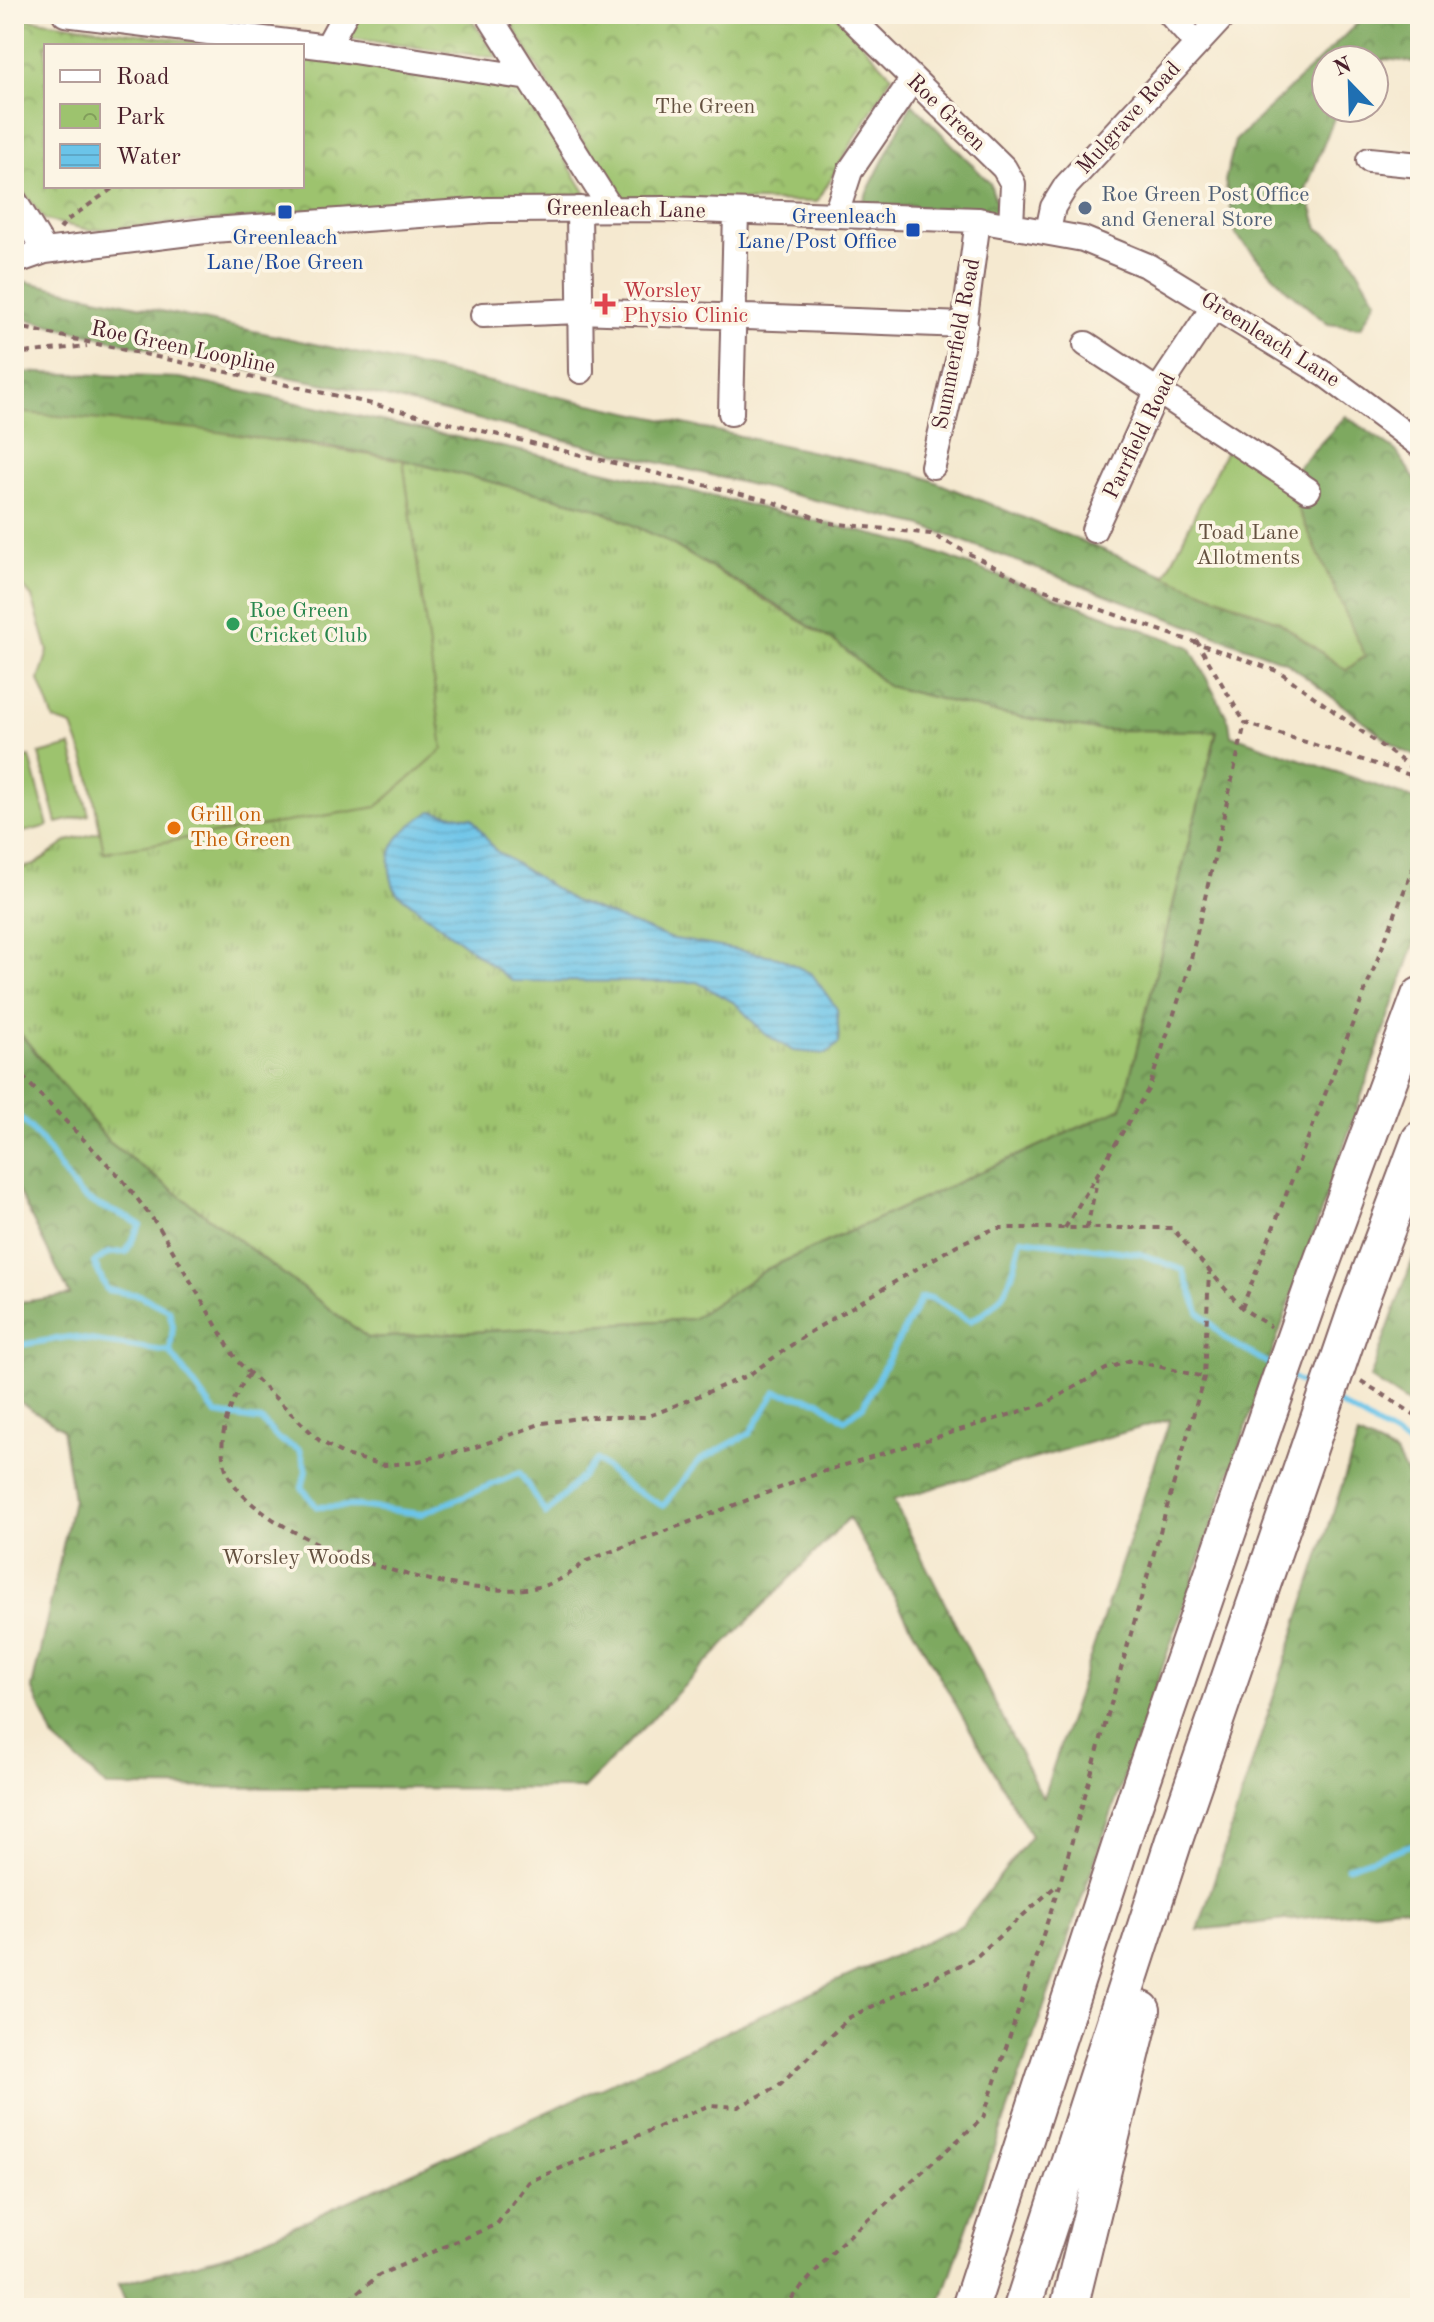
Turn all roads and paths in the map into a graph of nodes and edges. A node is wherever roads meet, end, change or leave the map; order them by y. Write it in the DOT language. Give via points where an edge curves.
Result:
graph roads {
  1 [pos="65,14"];
  2 [pos="345,14"];
  3 [pos="488,14"];
  4 [pos="1170,14"];
  5 [pos="1225,14"];
  6 [pos="857,18"];
  7 [pos="196,23"];
  8 [pos="1196,43"];
  9 [pos="327,47"];
  10 [pos="529,78"];
  11 [pos="912,80"];
  12 [pos="1369,160"];
  13 [pos="1420,165"];
  14 [pos="113,188"];
  15 [pos="14,200"];
  16 [pos="579,209"];
  17 [pos="611,209"];
  18 [pos="736,212"];
  19 [pos="836,214"];
  20 [pos="978,220"];
  21 [pos="1011,225"];
  22 [pos="1048,231"];
  23 [pos="45,251"];
  24 [pos="14,262"];
  25 [pos="1215,305"];
  26 [pos="579,311"];
  27 [pos="483,315"];
  28 [pos="733,316"];
  29 [pos="965,325"];
  30 [pos="14,326"];
  31 [pos="1086,344"];
  32 [pos="93,346"];
  33 [pos="14,354"];
  34 [pos="581,371"];
  35 [pos="1157,392"];
  36 [pos="731,413"];
  37 [pos="1415,432"];
  38 [pos="933,466"];
  39 [pos="1308,490"];
  40 [pos="1094,530"];
  41 [pos="1196,640"];
  42 [pos="1245,723"];
  43 [pos="1420,776"];
  44 [pos="1420,850"];
  45 [pos="1420,996"];
  46 [pos="14,1068"];
  47 [pos="1420,1140"];
  48 [pos="1099,1170"];
  49 [pos="1065,1228"];
  50 [pos="1087,1228"];
  51 [pos="1209,1271"];
  52 [pos="1242,1308"];
  53 [pos="1264,1323"];
  54 [pos="249,1374"];
  55 [pos="1204,1377"];
  56 [pos="1356,1378"];
  57 [pos="1420,1418"];
  58 [pos="1420,1586"];
  59 [pos="1420,1614"];
  60 [pos="1174,1840"];
  61 [pos="1060,1883"];
  62 [pos="340,2308"];
  63 [pos="783,2308"];
  64 [pos="970,2308"];
  65 [pos="1022,2308"];
  66 [pos="1069,2308"];
  1 -- 7 [label="street"];
  2 -- 9 [label="street"];
  3 -- 10 [label="street"];
  4 -- 8 [label="street"];
  5 -- 8 [label="street, Mulgrave Road"];
  6 -- 11 [label="street, Roe Green"];
  7 -- 9 [label="street"];
  8 -- 22 [label="street, Mulgrave Road" via="1066,186 1053,207"];
  9 -- 10 [label="street"];
  10 -- 17 [label="street"];
  11 -- 19 [label="street" via="850,171"];
  11 -- 21 [label="street, Roe Green" via="1004,168 1013,184"];
  12 -- 13 [label="street"];
  14 -- 23 [label="path" via="66,221"];
  15 -- 23 [label="street"];
  16 -- 17 [label="street, Greenleach Lane"];
  16 -- 23 [label="street, Greenleach Lane" via="391,215"];
  16 -- 26 [label="street"];
  17 -- 18 [label="street, Greenleach Lane"];
  18 -- 19 [label="street, Greenleach Lane"];
  18 -- 28 [label="street"];
  19 -- 20 [label="street, Greenleach Lane"];
  20 -- 21 [label="street, Greenleach Lane"];
  20 -- 29 [label="street, Summerfield Road"];
  21 -- 22 [label="street, Greenleach Lane"];
  22 -- 25 [label="street, Greenleach Lane" via="1114,249"];
  23 -- 24 [label="street, Greenleach Lane"];
  25 -- 35 [label="street, Parrfield Road"];
  25 -- 37 [label="street, Greenleach Lane"];
  26 -- 27 [label="street"];
  26 -- 28 [label="street"];
  26 -- 34 [label="street"];
  28 -- 29 [label="street"];
  28 -- 36 [label="street"];
  29 -- 38 [label="street, Summerfield Road"];
  30 -- 32 [label="path, Roe Green Loopline"];
  31 -- 35 [label="street"];
  32 -- 33 [label="path"];
  32 -- 41 [label="path, Roe Green Loopline" via="347,398 770,501 810,519 931,534 1030,585"];
  35 -- 39 [label="street"];
  35 -- 40 [label="street, Parrfield Road"];
  41 -- 42 [label="path"];
  41 -- 43 [label="path, Roe Green Loopline" via="1280,672"];
  42 -- 43 [label="path"];
  42 -- 48 [label="path" via="1188,972 1149,1088"];
  44 -- 52 [label="path"];
  45 -- 64 [label="highway, bridge" via="1313,1286 1128,1822"];
  46 -- 54 [label="path" via="122,1179 159,1227 220,1336"];
  47 -- 60 [label="highway, bridge"];
  48 -- 49 [label="path"];
  48 -- 50 [label="path"];
  49 -- 50 [label="path"];
  49 -- 54 [label="path" via="996,1228 981,1233 810,1332 749,1375 657,1413 543,1423 432,1459 384,1465 345,1455 320,1441"];
  50 -- 51 [label="path" via="1172,1228"];
  51 -- 52 [label="path"];
  51 -- 55 [label="path"];
  52 -- 53 [label="path"];
  54 -- 55 [label="path" via="236,1392 224,1442 225,1467 239,1489 275,1518 336,1552 445,1585 493,1589 536,1588 567,1577 586,1561 775,1488 1045,1404 1131,1360"];
  55 -- 61 [label="path"];
  56 -- 57 [label="path"];
  58 -- 59 [label="path"];
  60 -- 65 [label="highway"];
  60 -- 66 [label="highway" via="1145,1999"];
  61 -- 62 [label="path" via="975,1958 850,2017 777,2087 738,2107 710,2105 528,2182 497,2224 379,2275"];
  61 -- 63 [label="path" via="983,2118 840,2244"];
}
